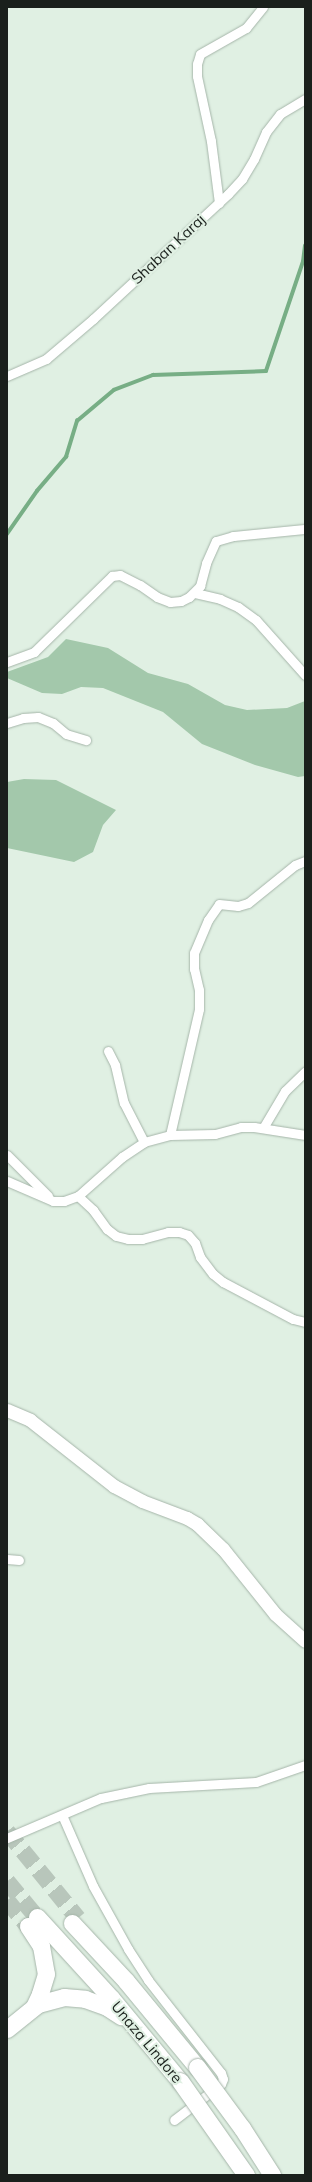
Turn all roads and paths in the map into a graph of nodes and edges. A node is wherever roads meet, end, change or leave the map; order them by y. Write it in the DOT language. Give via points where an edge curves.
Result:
graph roads {
  1 [pos="263,7"];
  2 [pos="305,99"];
  3 [pos="219,203"];
  4 [pos="7,376"];
  5 [pos="305,529"];
  6 [pos="195,593"];
  7 [pos="7,662"];
  8 [pos="305,675"];
  9 [pos="7,723"];
  10 [pos="86,740"];
  11 [pos="305,861"];
  12 [pos="108,1052"];
  13 [pos="305,1072"];
  14 [pos="263,1128"];
  15 [pos="170,1135"];
  16 [pos="305,1135"];
  17 [pos="144,1142"];
  18 [pos="7,1155"];
  19 [pos="7,1181"];
  20 [pos="78,1196"];
  21 [pos="53,1201"];
  22 [pos="305,1322"];
  23 [pos="7,1410"];
  24 [pos="7,1559"];
  25 [pos="19,1560"];
  26 [pos="305,1641"];
  27 [pos="305,1765"];
  28 [pos="62,1816"];
  29 [pos="7,1838"];
  30 [pos="75,1920"];
  31 [pos="34,2007"];
  32 [pos="7,2029"];
  33 [pos="141,2034"];
  34 [pos="174,2120"];
  35 [pos="246,2175"];
  36 [pos="272,2175"];
  1 -- 3 [label="street" via="246,28 200,54 197,64 197,76 212,141"];
  2 -- 3 [label="street, Shaban Karaj" via="280,114 266,132 254,160 242,179"];
  3 -- 4 [label="street, Shaban Karaj" via="46,359"];
  5 -- 6 [label="street" via="233,536 216,541 212,546 200,586"];
  6 -- 7 [label="street" via="181,601 170,602 120,575 112,576 34,652"];
  6 -- 8 [label="street" via="220,599 238,607 256,620"];
  9 -- 10 [label="street" via="38,717 53,723 66,734"];
  11 -- 15 [label="street" via="295,865 248,903 238,906 219,904 208,920 194,953 199,1009"];
  12 -- 17 [label="street" via="115,1065 124,1103"];
  13 -- 14 [label="street" via="285,1091"];
  14 -- 15 [label="street" via="241,1127 215,1134"];
  14 -- 16 [label="street"];
  15 -- 17 [label="street"];
  17 -- 20 [label="street" via="122,1157"];
  18 -- 21 [label="street"];
  19 -- 21 [label="street"];
  20 -- 21 [label="street" via="64,1201"];
  20 -- 22 [label="street" via="116,1236 142,1239 168,1232 188,1235 195,1243 200,1257 223,1282 293,1319"];
  23 -- 26 [label="main road" via="30,1420 114,1486 197,1524 236,1564 275,1614"];
  24 -- 25 [label="street"];
  27 -- 28 [label="street" via="256,1782 149,1788 101,1798"];
  28 -- 29 [label="street"];
  28 -- 34 [label="street" via="93,1886 128,1949 148,1980 222,2073 220,2084"];
  30 -- 36 [label="highway, Unaza Lindore, bridge" via="197,2067 242,2128"];
  31 -- 32 [label="highway"];
  31 -- 33 [label="highway" via="47,2000 64,1997 85,1998 115,2012"];
  31 -- 33 [label="highway, Unaza Lindore" via="46,1974 41,1946 32,1921"];
  33 -- 35 [label="highway, Unaza Lindore, bridge" via="180,2080"];
}
